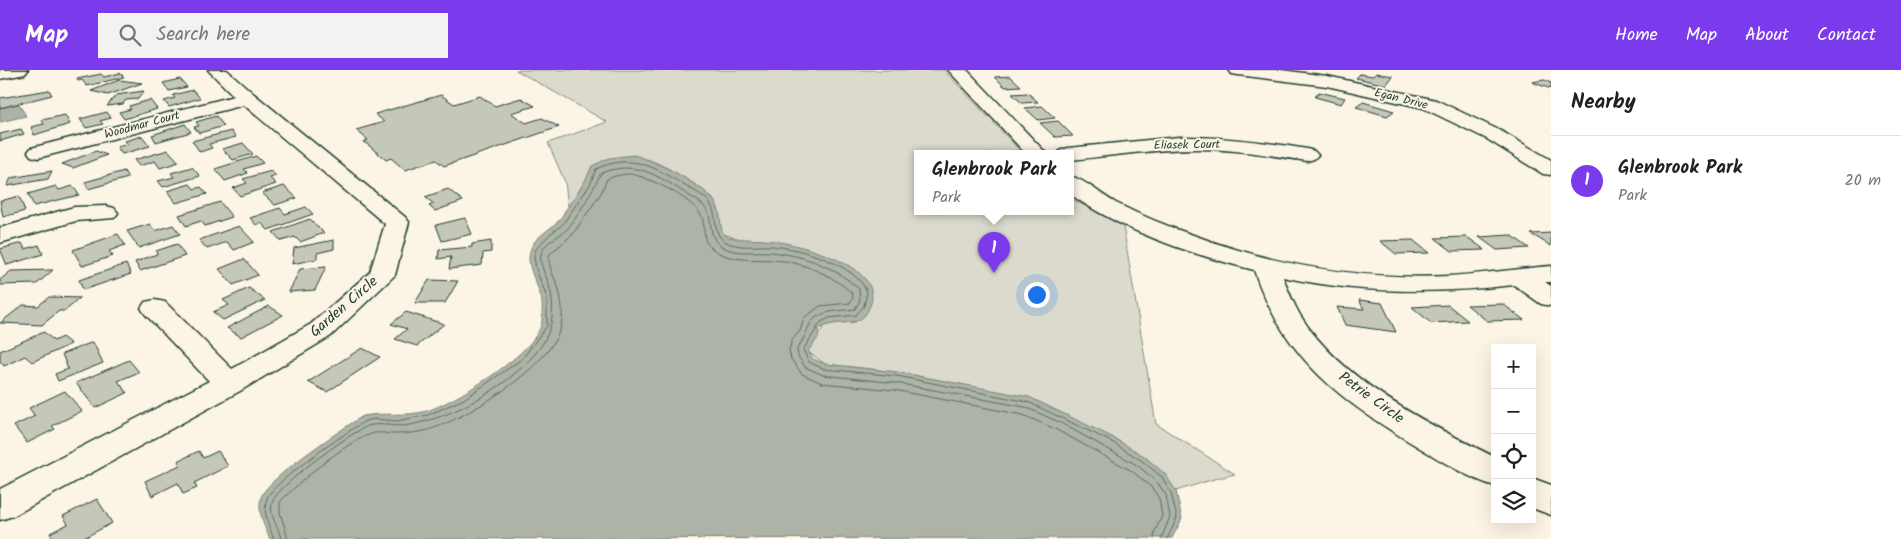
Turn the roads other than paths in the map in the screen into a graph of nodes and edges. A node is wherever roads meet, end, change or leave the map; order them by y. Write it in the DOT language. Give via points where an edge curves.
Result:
graph roads {
  1 [pos="19,70"];
  2 [pos="217,70"];
  3 [pos="957,70"];
  4 [pos="1238,70"];
  5 [pos="0,74"];
  6 [pos="1453,96"];
  7 [pos="247,98"];
  8 [pos="1429,104"];
  9 [pos="1033,150"];
  10 [pos="38,152"];
  11 [pos="1074,153"];
  12 [pos="1307,155"];
  13 [pos="1551,169"];
  14 [pos="1074,186"];
  15 [pos="106,213"];
  16 [pos="0,236"];
  17 [pos="1265,264"];
  18 [pos="1551,274"];
  19 [pos="1518,276"];
  20 [pos="1551,298"];
  21 [pos="155,308"];
  22 [pos="229,384"];
  23 [pos="1491,471"];
  24 [pos="1536,494"];
  25 [pos="1551,501"];
  26 [pos="0,506"];
  1 -- 5 [label="street"];
  2 -- 7 [label="street, Garden Circle"];
  3 -- 9 [label="street"];
  4 -- 8 [label="street, Egan Drive" via="1327,81"];
  6 -- 8 [label="street"];
  7 -- 10 [label="street, Woodmar Court"];
  7 -- 22 [label="street, Garden Circle" via="397,222 382,275 322,330"];
  8 -- 13 [label="street, Egan Drive" via="1494,135"];
  11 -- 12 [label="street, Eliasek Court" via="1196,143"];
  14 -- 17 [label="street" via="1100,204 1144,225 1212,251"];
  15 -- 16 [label="street" via="74,214"];
  17 -- 19 [label="street" via="1367,282 1449,284"];
  17 -- 23 [label="street, Petrie Circle" via="1289,321 1307,344 1359,394 1434,442"];
  18 -- 19 [label="street"];
  19 -- 20 [label="street"];
  21 -- 22 [label="street"];
  22 -- 26 [label="street, Garden Circle"];
  24 -- 25 [label="street"];
}
